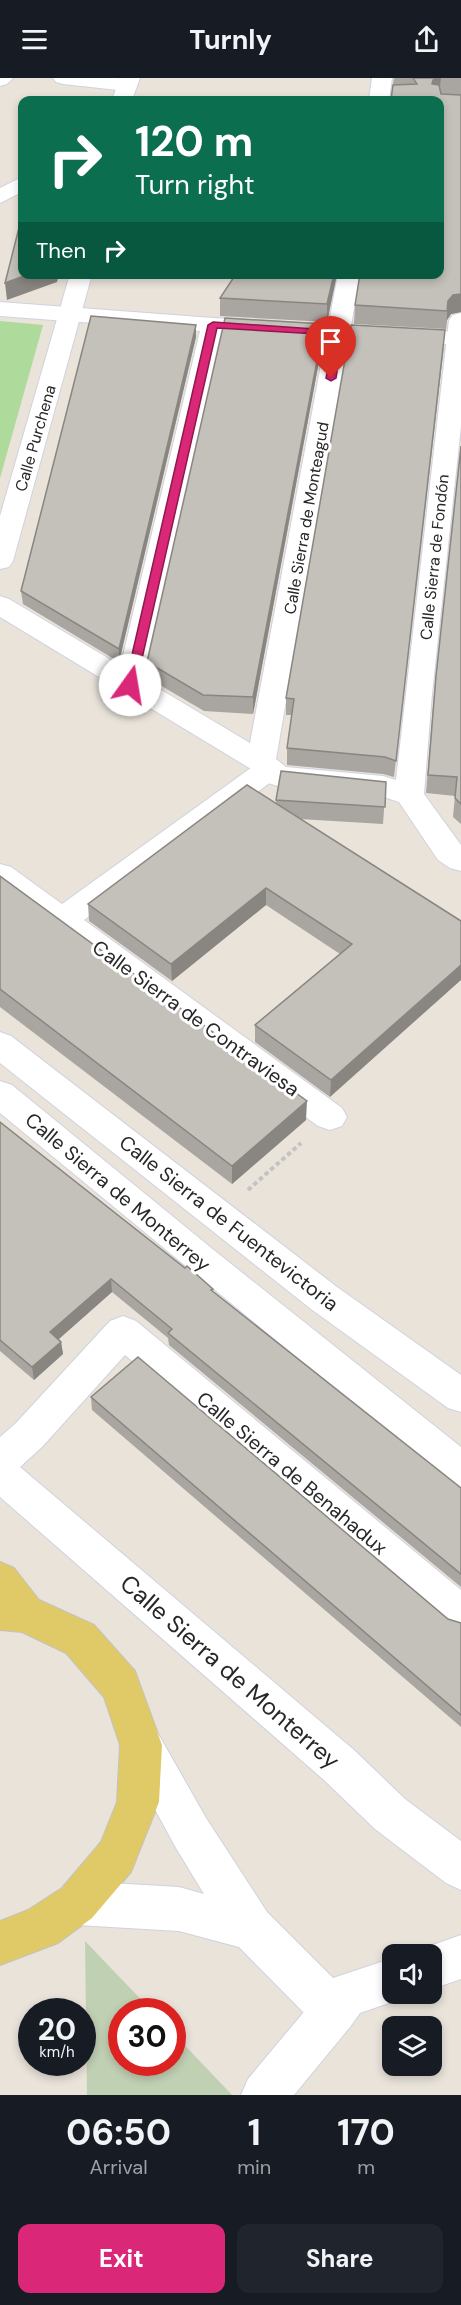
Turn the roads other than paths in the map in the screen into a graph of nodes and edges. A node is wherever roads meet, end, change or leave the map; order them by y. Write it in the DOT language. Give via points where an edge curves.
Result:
graph roads {
  1 [pos="63,78"];
  2 [pos="382,78"];
  3 [pos="126,88"];
  4 [pos="384,96"];
  5 [pos="18,186"];
  6 [pos="0,197"];
  7 [pos="80,279"];
  8 [pos="348,279"];
  9 [pos="0,309"];
  10 [pos="70,315"];
  11 [pos="213,325"];
  12 [pos="460,329"];
  13 [pos="339,333"];
  14 [pos="0,561"];
  15 [pos="0,604"];
  16 [pos="130,685"];
  17 [pos="265,766"];
  18 [pos="409,795"];
  19 [pos="461,860"];
  20 [pos="0,875"];
  21 [pos="62,920"];
  22 [pos="0,1045"];
  23 [pos="0,1094"];
  24 [pos="330,1117"];
  25 [pos="461,1396"];
  26 [pos="0,1461"];
  27 [pos="461,1470"];
  28 [pos="0,1473"];
  29 [pos="0,1581"];
  30 [pos="12,1612"];
  31 [pos="461,1615"];
  32 [pos="141,1745"];
  33 [pos="461,1868"];
  34 [pos="77,1903"];
  35 [pos="251,1928"];
  36 [pos="1,1951"];
  37 [pos="461,1957"];
  38 [pos="442,1963"];
  39 [pos="382,1984"];
  40 [pos="334,2011"];
  41 [pos="264,2095"];
  1 -- 3 [label="street"];
  2 -- 4 [label="street"];
  5 -- 6 [label="street"];
  7 -- 10 [label="street, Calle Purchena"];
  8 -- 13 [label="street, Calle Sierra de Monteagud"];
  9 -- 10 [label="street"];
  10 -- 11 [label="street"];
  10 -- 14 [label="street, Calle Purchena"];
  11 -- 13 [label="street"];
  11 -- 16 [label="street"];
  12 -- 13 [label="street"];
  12 -- 18 [label="street, Calle Sierra de Fondón"];
  13 -- 17 [label="street, Calle Sierra de Monteagud"];
  15 -- 16 [label="street"];
  16 -- 17 [label="street"];
  17 -- 18 [label="street" via="278,776 383,786"];
  17 -- 21 [label="street"];
  18 -- 19 [label="street" via="449,852"];
  20 -- 21 [label="street, Calle Sierra de Contraviesa"];
  21 -- 24 [label="street, Calle Sierra de Contraviesa"];
  22 -- 25 [label="street, Calle Sierra de Fuentevictoria" via="324,1298"];
  23 -- 27 [label="street, Calle Sierra de Monterrey"];
  26 -- 31 [label="street, Calle Sierra de Benahadux" via="29,1435 123,1332"];
  28 -- 33 [label="street, Calle Sierra de Monterrey" via="339,1765 390,1814"];
  29 -- 30 [label="main road"];
  30 -- 32 [label="main road" via="81,1639 121,1685"];
  32 -- 34 [label="main road" via="138,1802 116,1857"];
  32 -- 35 [label="street" via="190,1833"];
  34 -- 35 [label="street" via="178,1910"];
  34 -- 36 [label="main road"];
  35 -- 40 [label="street"];
  37 -- 38 [label="street"];
  39 -- 40 [label="street" via="346,1995"];
  40 -- 41 [label="street"];
}
